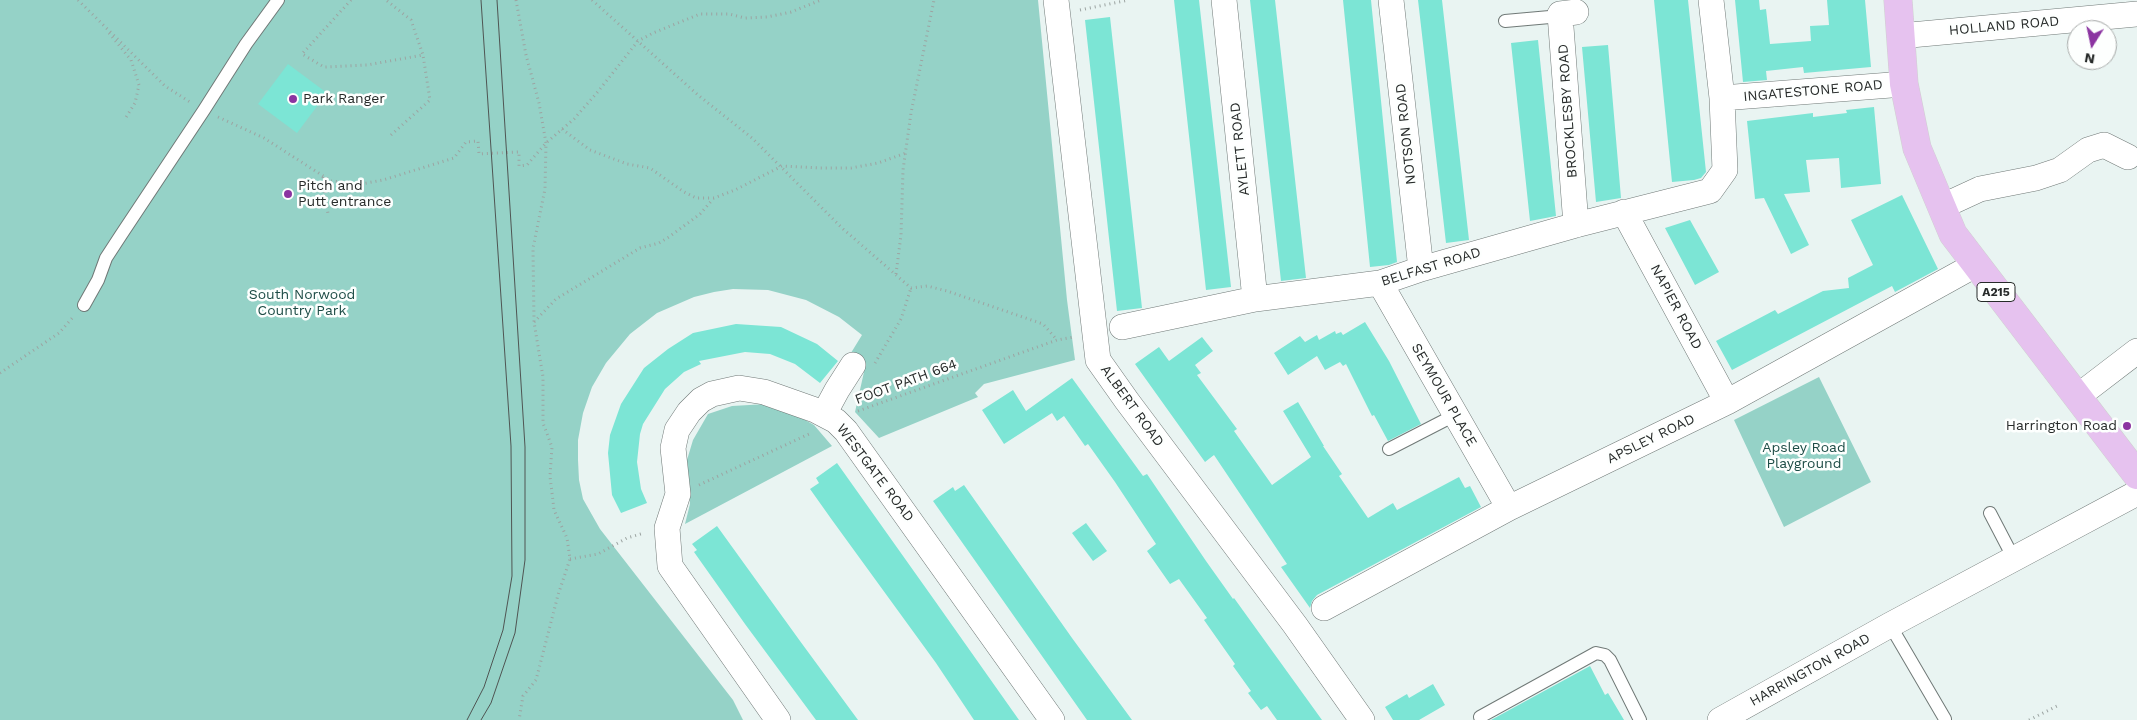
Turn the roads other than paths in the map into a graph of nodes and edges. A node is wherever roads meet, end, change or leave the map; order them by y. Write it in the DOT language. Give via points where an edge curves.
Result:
graph roads {
  1 [pos="278,0"];
  2 [pos="1224,0"];
  3 [pos="1391,0"];
  4 [pos="1711,0"];
  5 [pos="1898,0"];
  6 [pos="1057,8"];
  7 [pos="1568,14"];
  8 [pos="2137,14"];
  9 [pos="1505,21"];
  10 [pos="1900,36"];
  11 [pos="1904,84"];
  12 [pos="1722,98"];
  13 [pos="2128,157"];
  14 [pos="1941,207"];
  15 [pos="1624,212"];
  16 [pos="1576,224"];
  17 [pos="1975,265"];
  18 [pos="1421,269"];
  19 [pos="1380,283"];
  20 [pos="1256,299"];
  21 [pos="84,305"];
  22 [pos="1122,327"];
  23 [pos="2137,351"];
  24 [pos="863,366"];
  25 [pos="2077,396"];
  26 [pos="1727,402"];
  27 [pos="1455,414"];
  28 [pos="838,416"];
  29 [pos="1389,449"];
  30 [pos="2137,475"];
  31 [pos="2137,493"];
  32 [pos="1508,508"];
  33 [pos="1990,513"];
  34 [pos="2014,559"];
  35 [pos="1324,608"];
  36 [pos="1890,625"];
  37 [pos="1480,717"];
  38 [pos="1945,719"];
  39 [pos="778,720"];
  40 [pos="1052,720"];
  41 [pos="1362,720"];
  42 [pos="1640,720"];
  43 [pos="1720,720"];
  1 -- 21 [label="lane" via="106,258"];
  2 -- 20 [label="street, AYLETT ROAD"];
  3 -- 18 [label="street, NOTSON ROAD"];
  4 -- 12 [label="street"];
  5 -- 10 [label="main road, A215"];
  6 -- 41 [label="street, ALBERT ROAD" via="1098,360"];
  7 -- 9 [label="lane"];
  7 -- 16 [label="street, BROCKLESBY ROAD"];
  8 -- 10 [label="street, HOLLAND ROAD"];
  10 -- 11 [label="main road, A215"];
  11 -- 12 [label="street, INGATESTONE ROAD"];
  11 -- 14 [label="main road, A215" via="1917,148"];
  12 -- 15 [label="street, BELFAST ROAD" via="1725,170 1710,191"];
  13 -- 14 [label="street" via="2104,145 2088,150 2060,170 1980,189"];
  14 -- 17 [label="main road, A215" via="1953,234"];
  15 -- 16 [label="street, BELFAST ROAD"];
  15 -- 26 [label="street, NAPIER ROAD"];
  16 -- 18 [label="street, BELFAST ROAD"];
  17 -- 25 [label="main road, A215"];
  17 -- 26 [label="street, APSLEY ROAD"];
  18 -- 19 [label="street, BELFAST ROAD"];
  19 -- 20 [label="street, BELFAST ROAD"];
  19 -- 27 [label="street, SEYMOUR PLACE"];
  20 -- 22 [label="street, BELFAST ROAD"];
  23 -- 25 [label="street"];
  24 -- 28 [label="street" via="837,390"];
  25 -- 30 [label="main road, A215"];
  26 -- 32 [label="street, APSLEY ROAD"];
  27 -- 29 [label="lane"];
  27 -- 32 [label="street, SEYMOUR PLACE"];
  28 -- 39 [label="street, WESTGATE ROAD" via="764,392 739,388 701,400 677,430 673,448 678,494 667,528 670,566"];
  28 -- 40 [label="street, WESTGATE ROAD"];
  31 -- 34 [label="street, HARRINGTON ROAD"];
  32 -- 35 [label="street, APSLEY ROAD"];
  33 -- 34 [label="lane"];
  34 -- 36 [label="street, HARRINGTON ROAD"];
  36 -- 38 [label="lane"];
  36 -- 43 [label="street, HARRINGTON ROAD"];
  37 -- 42 [label="lane" via="1596,653 1610,660"];
}
